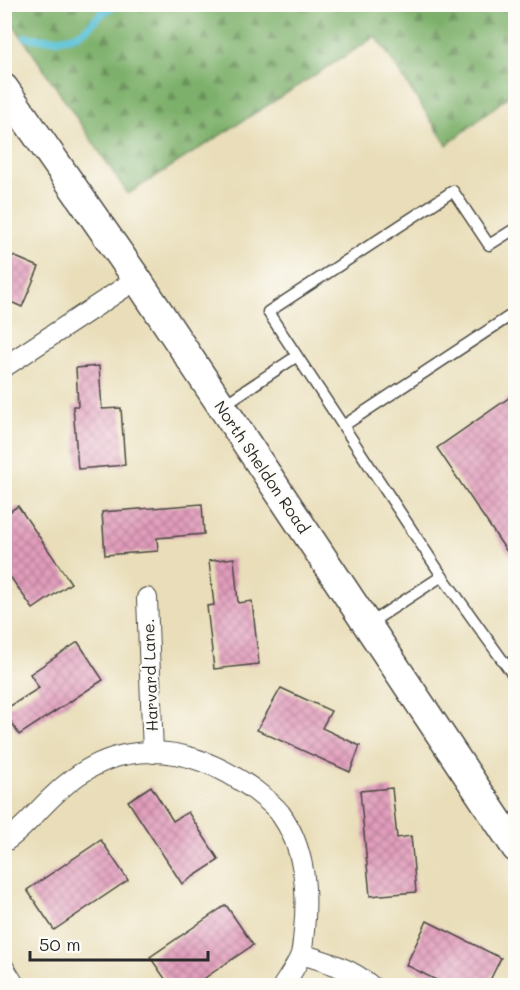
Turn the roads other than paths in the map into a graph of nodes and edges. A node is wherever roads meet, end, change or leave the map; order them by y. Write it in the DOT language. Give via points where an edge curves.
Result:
graph roads {
  1 [pos="4,88"];
  2 [pos="516,228"];
  3 [pos="137,279"];
  4 [pos="516,312"];
  5 [pos="297,356"];
  6 [pos="4,367"];
  7 [pos="222,406"];
  8 [pos="342,426"];
  9 [pos="442,576"];
  10 [pos="147,598"];
  11 [pos="367,625"];
  12 [pos="516,679"];
  13 [pos="153,753"];
  14 [pos="4,842"];
  15 [pos="516,848"];
  16 [pos="301,954"];
  17 [pos="4,968"];
  18 [pos="15,986"];
  19 [pos="283,986"];
  20 [pos="371,986"];
  1 -- 3 [label="street, North Sheldon Road"];
  2 -- 5 [label="lane" via="489,245 453,191 268,312"];
  3 -- 6 [label="street"];
  3 -- 7 [label="street, North Sheldon Road"];
  4 -- 8 [label="lane"];
  5 -- 7 [label="lane"];
  5 -- 8 [label="lane"];
  7 -- 11 [label="street, North Sheldon Road"];
  8 -- 9 [label="lane"];
  9 -- 11 [label="lane"];
  9 -- 12 [label="lane"];
  10 -- 13 [label="street, Harvard Lane."];
  11 -- 15 [label="street, North Sheldon Road"];
  13 -- 14 [label="street" via="128,754 95,765 71,780"];
  13 -- 16 [label="street" via="197,759 232,774 279,813 298,848 304,873 306,908"];
  16 -- 19 [label="street"];
  16 -- 20 [label="street" via="335,965"];
  17 -- 18 [label="street"];
}
